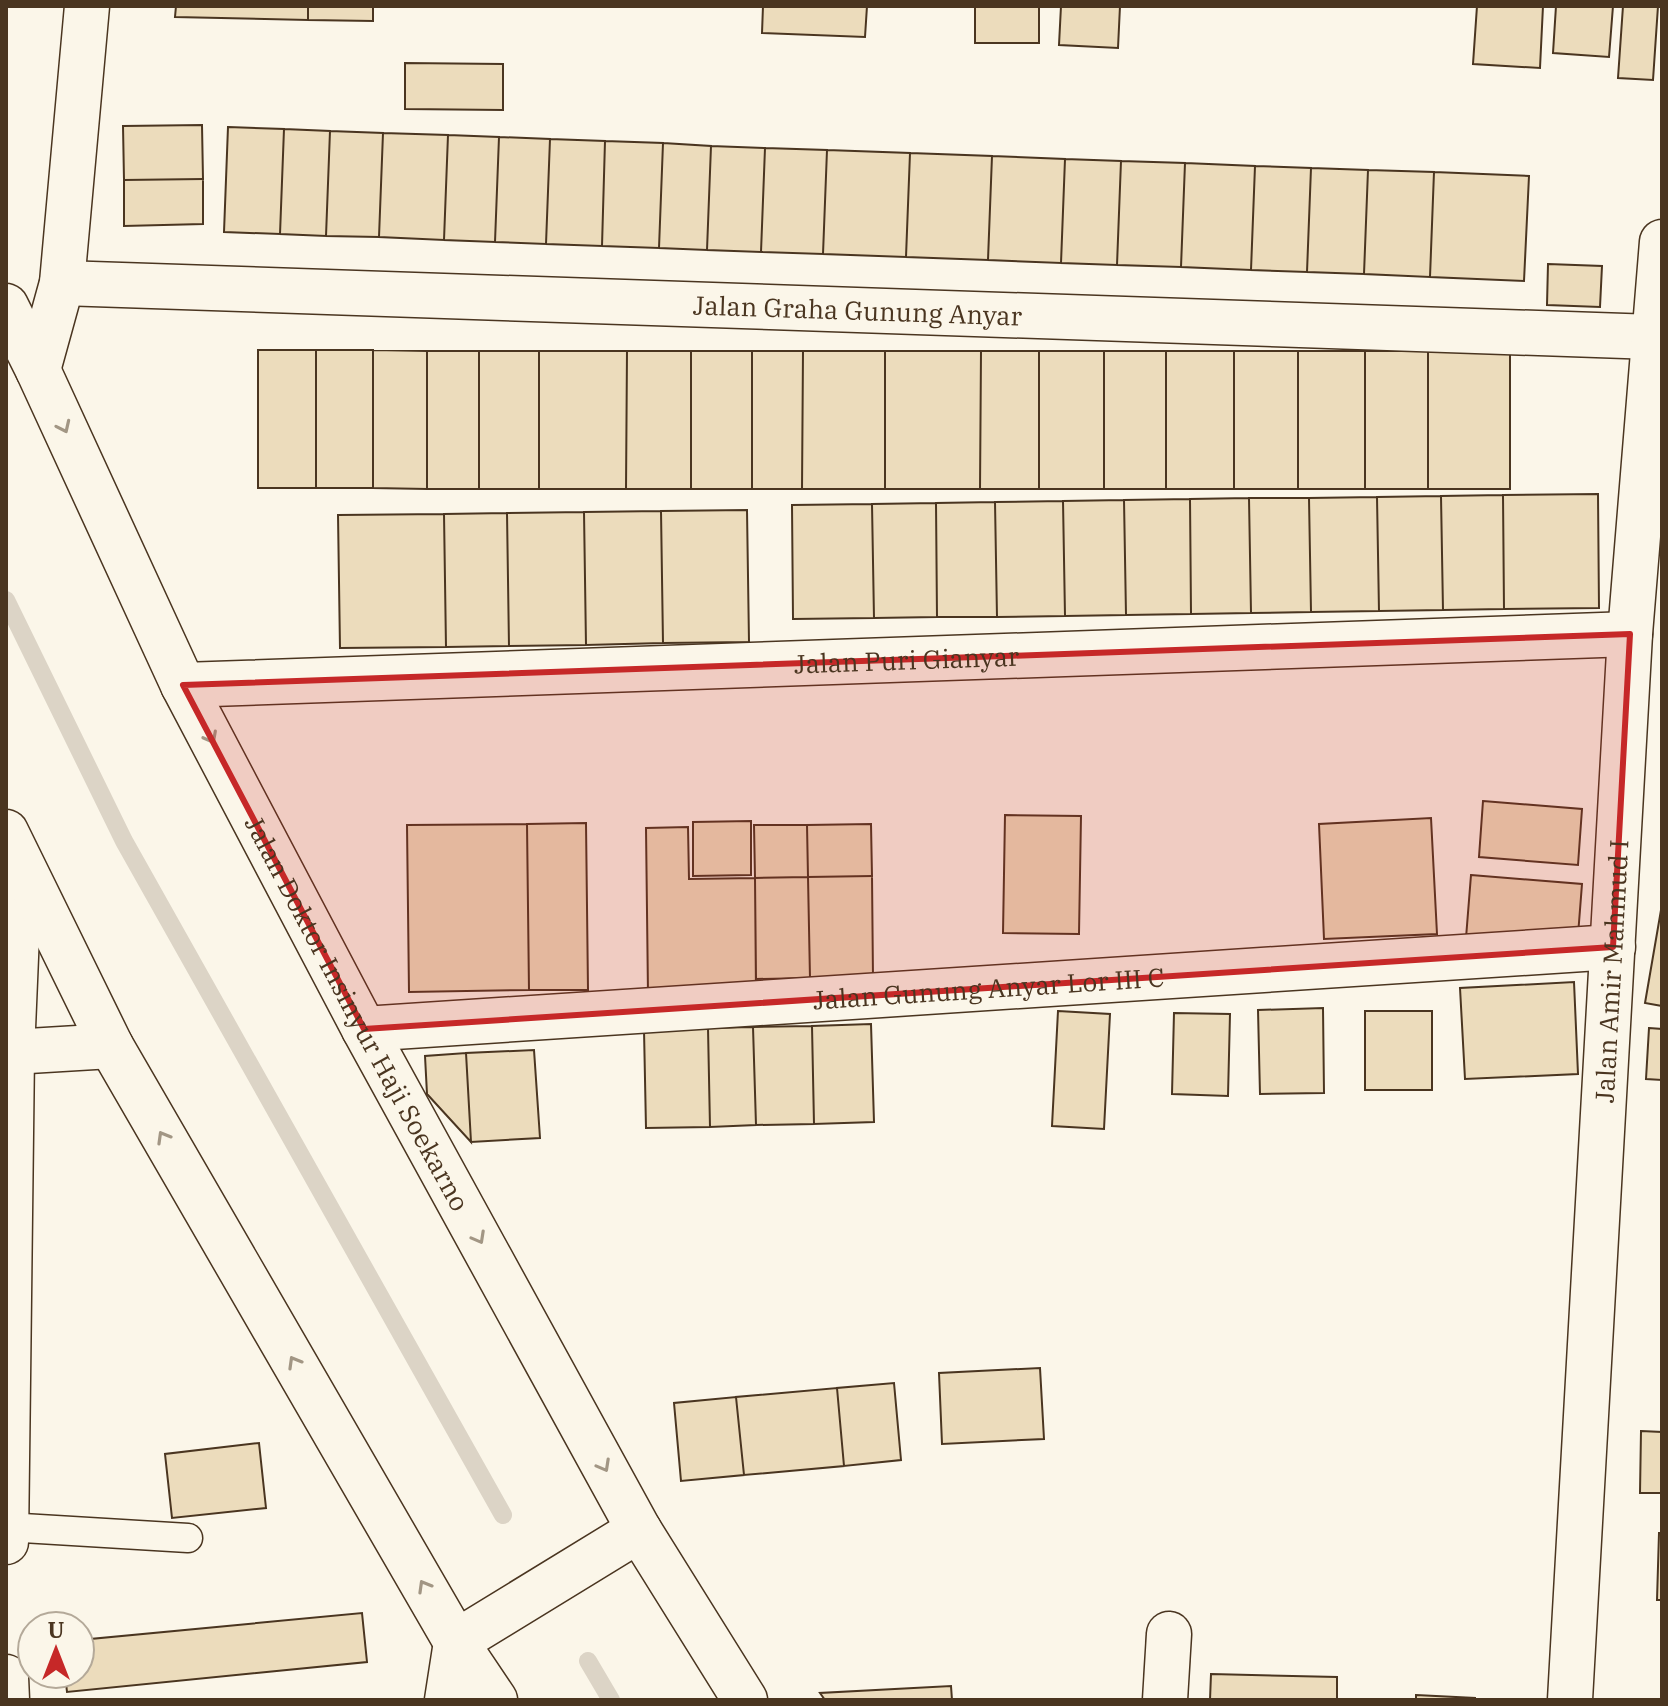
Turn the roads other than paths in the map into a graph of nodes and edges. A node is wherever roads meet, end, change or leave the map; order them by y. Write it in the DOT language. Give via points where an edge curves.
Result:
graph roads {
  1 [pos="87,6"];
  2 [pos="1662,242"];
  3 [pos="62,283"];
  4 [pos="6,306"];
  5 [pos="1654,337"];
  6 [pos="38,370"];
  7 [pos="1630,634"];
  8 [pos="183,685"];
  9 [pos="13,847"];
  10 [pos="1613,947"];
  11 [pos="364,1029"];
  12 [pos="111,1046"];
  13 [pos="12,1052"];
  14 [pos="6,1527"];
  15 [pos="639,1530"];
  16 [pos="188,1538"];
  17 [pos="6,1542"];
  18 [pos="1169,1634"];
  19 [pos="456,1642"];
  20 [pos="6,1677"];
  21 [pos="7,1700"];
  22 [pos="447,1700"];
  23 [pos="495,1700"];
  24 [pos="745,1700"];
  25 [pos="1165,1700"];
  26 [pos="1570,1700"];
  1 -- 3 [label="street"];
  2 -- 5 [label="street, Jalan Amir Mahmud I"];
  3 -- 5 [label="street, Jalan Graha Gunung Anyar"];
  3 -- 6 [label="street"];
  4 -- 6 [label="street, Jalan Doktor Insinyur Haji Soekarno"];
  5 -- 7 [label="street, Jalan Amir Mahmud I"];
  6 -- 8 [label="street, Jalan Doktor Insinyur Haji Soekarno, one-way"];
  7 -- 8 [label="street, Jalan Puri Gianyar"];
  7 -- 10 [label="street, Jalan Amir Mahmud I"];
  8 -- 11 [label="street, Jalan Doktor Insinyur Haji Soekarno, one-way"];
  9 -- 12 [label="street"];
  9 -- 13 [label="street"];
  10 -- 11 [label="street, Jalan Gunung Anyar Lor III C"];
  10 -- 26 [label="street, Jalan Amir Mahmud I"];
  11 -- 15 [label="street, Jalan Doktor Insinyur Haji Soekarno, one-way"];
  12 -- 13 [label="street"];
  19 -- 12 [label="street, one-way"];
  13 -- 14 [label="street"];
  14 -- 16 [label="lane"];
  14 -- 17 [label="street"];
  15 -- 19 [label="street"];
  15 -- 24 [label="street, Jalan Doktor Insinyur Haji Soekarno"];
  18 -- 25 [label="street"];
  19 -- 22 [label="street"];
  19 -- 23 [label="street"];
  20 -- 21 [label="street"];
}
